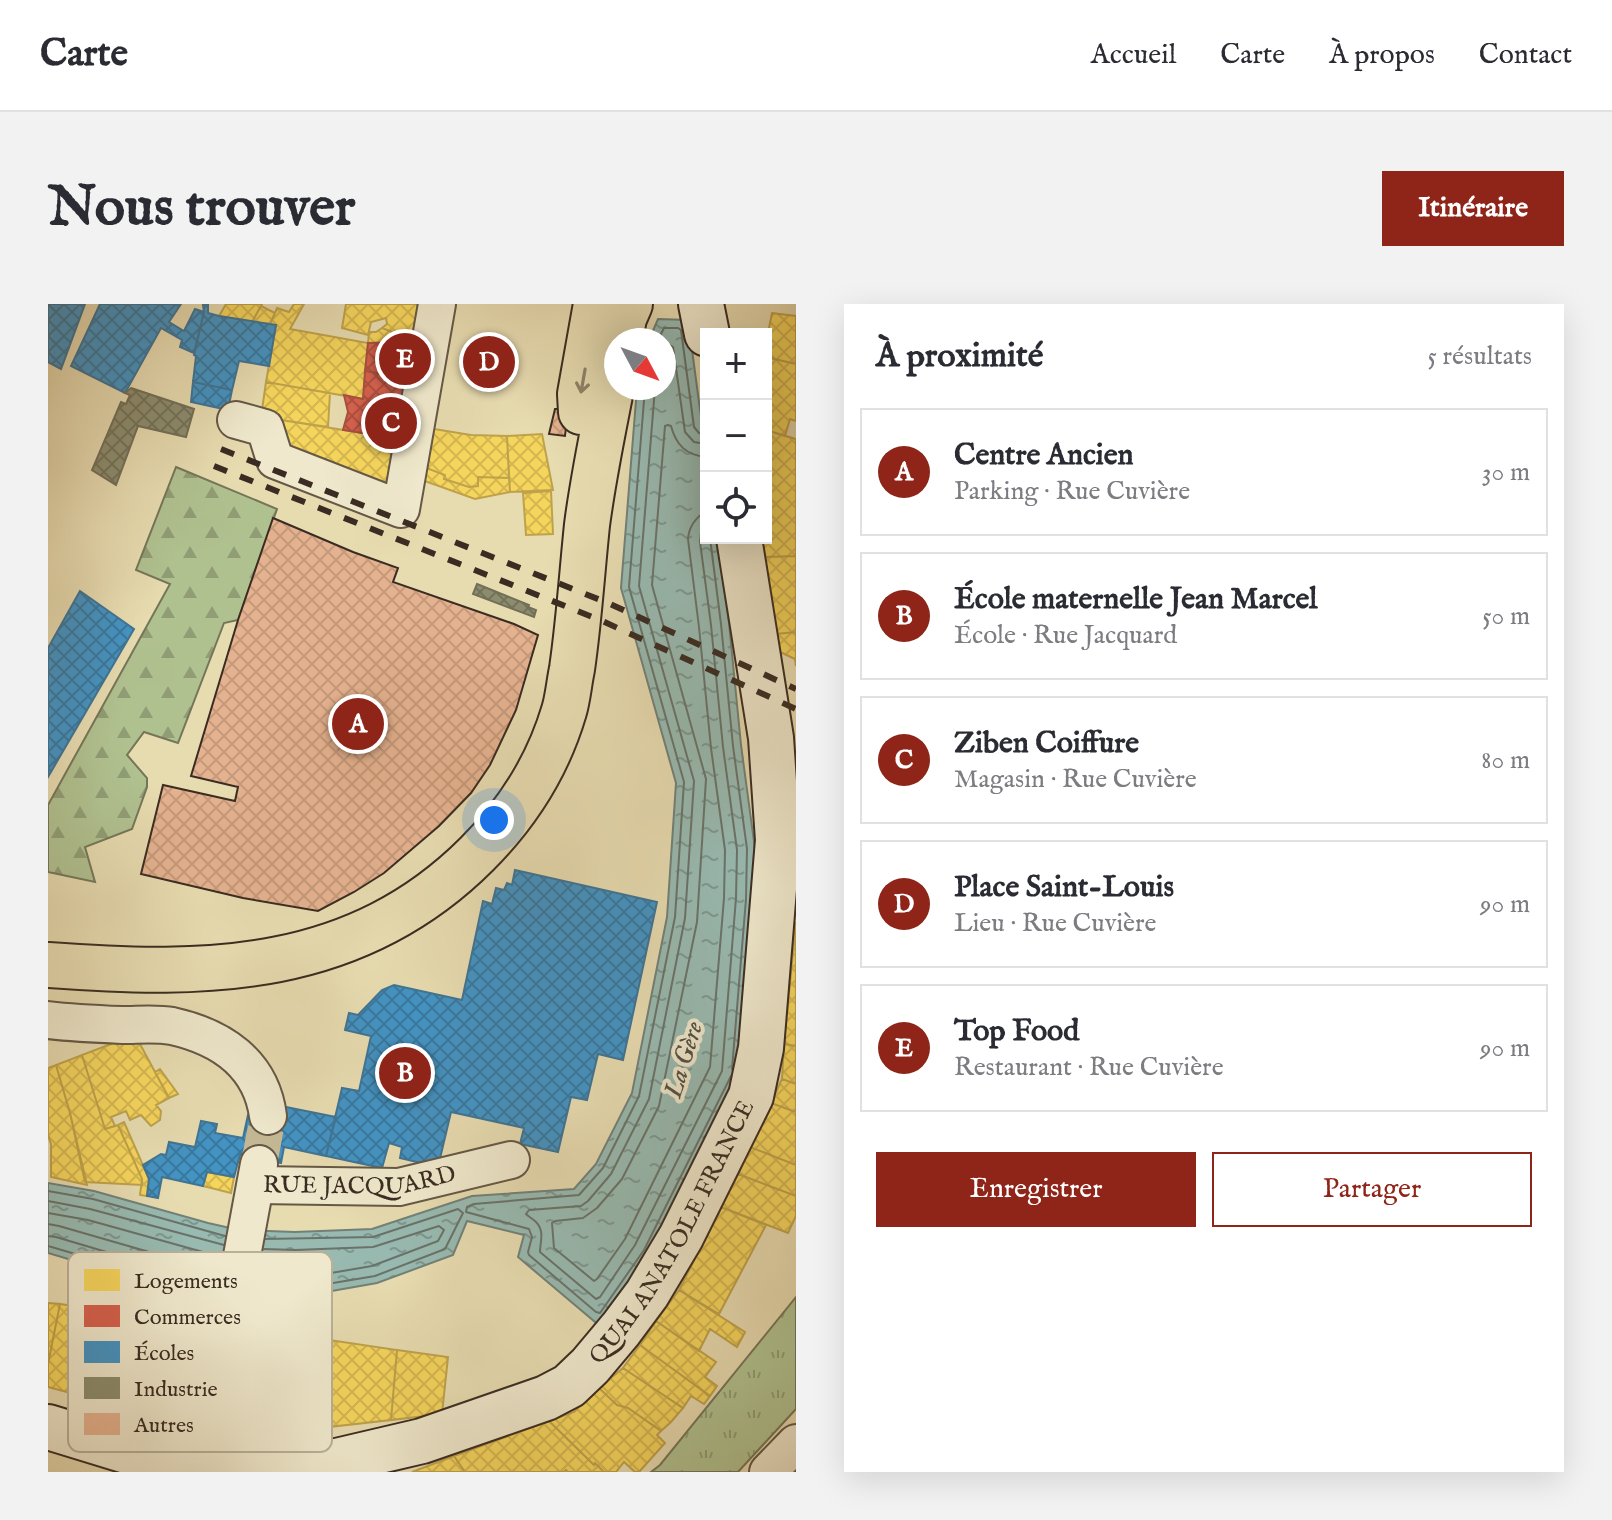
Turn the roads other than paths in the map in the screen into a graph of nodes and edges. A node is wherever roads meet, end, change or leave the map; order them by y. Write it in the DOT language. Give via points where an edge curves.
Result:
graph roads {
  1 [pos="437,304"];
  2 [pos="596,304"];
  3 [pos="630,304"];
  4 [pos="701,304"];
  5 [pos="733,304"];
  6 [pos="622,328"];
  7 [pos="706,328"];
  8 [pos="731,328"];
  9 [pos="610,400"];
  10 [pos="236,420"];
  11 [pos="588,522"];
  12 [pos="740,544"];
  13 [pos="48,965"];
  14 [pos="48,1020"];
  15 [pos="268,1116"];
  16 [pos="511,1160"];
  17 [pos="243,1252"];
  18 [pos="48,1427"];
  19 [pos="68,1433"];
  20 [pos="796,1443"];
  21 [pos="130,1452"];
  22 [pos="193,1469"];
  23 [pos="768,1472"];
  1 -- 10 [label="street" via="401,509 275,460 265,428"];
  2 -- 11 [label="main road, one-way" via="580,394"];
  3 -- 6 [label="main road"];
  4 -- 7 [label="main road"];
  5 -- 8 [label="main road"];
  9 -- 11 [label="main road"];
  11 -- 13 [label="main road" via="577,636 565,708 552,746 514,812 461,870 366,932 284,959 188,970"];
  12 -- 22 [label="main road, QUAI ANATOLE FRANCE" via="771,738 778,840 761,1048 751,1096 681,1237 647,1294 590,1366 546,1398 422,1441 328,1463"];
  14 -- 15 [label="street" via="170,1026 223,1044 247,1066"];
  16 -- 17 [label="street, RUE JACQUARD" via="399,1187 255,1186"];
  18 -- 19 [label="main road, QUAI ANATOLE FRANCE"];
  20 -- 23 [label="street"];
  21 -- 22 [label="main road, QUAI ANATOLE FRANCE"];
}
